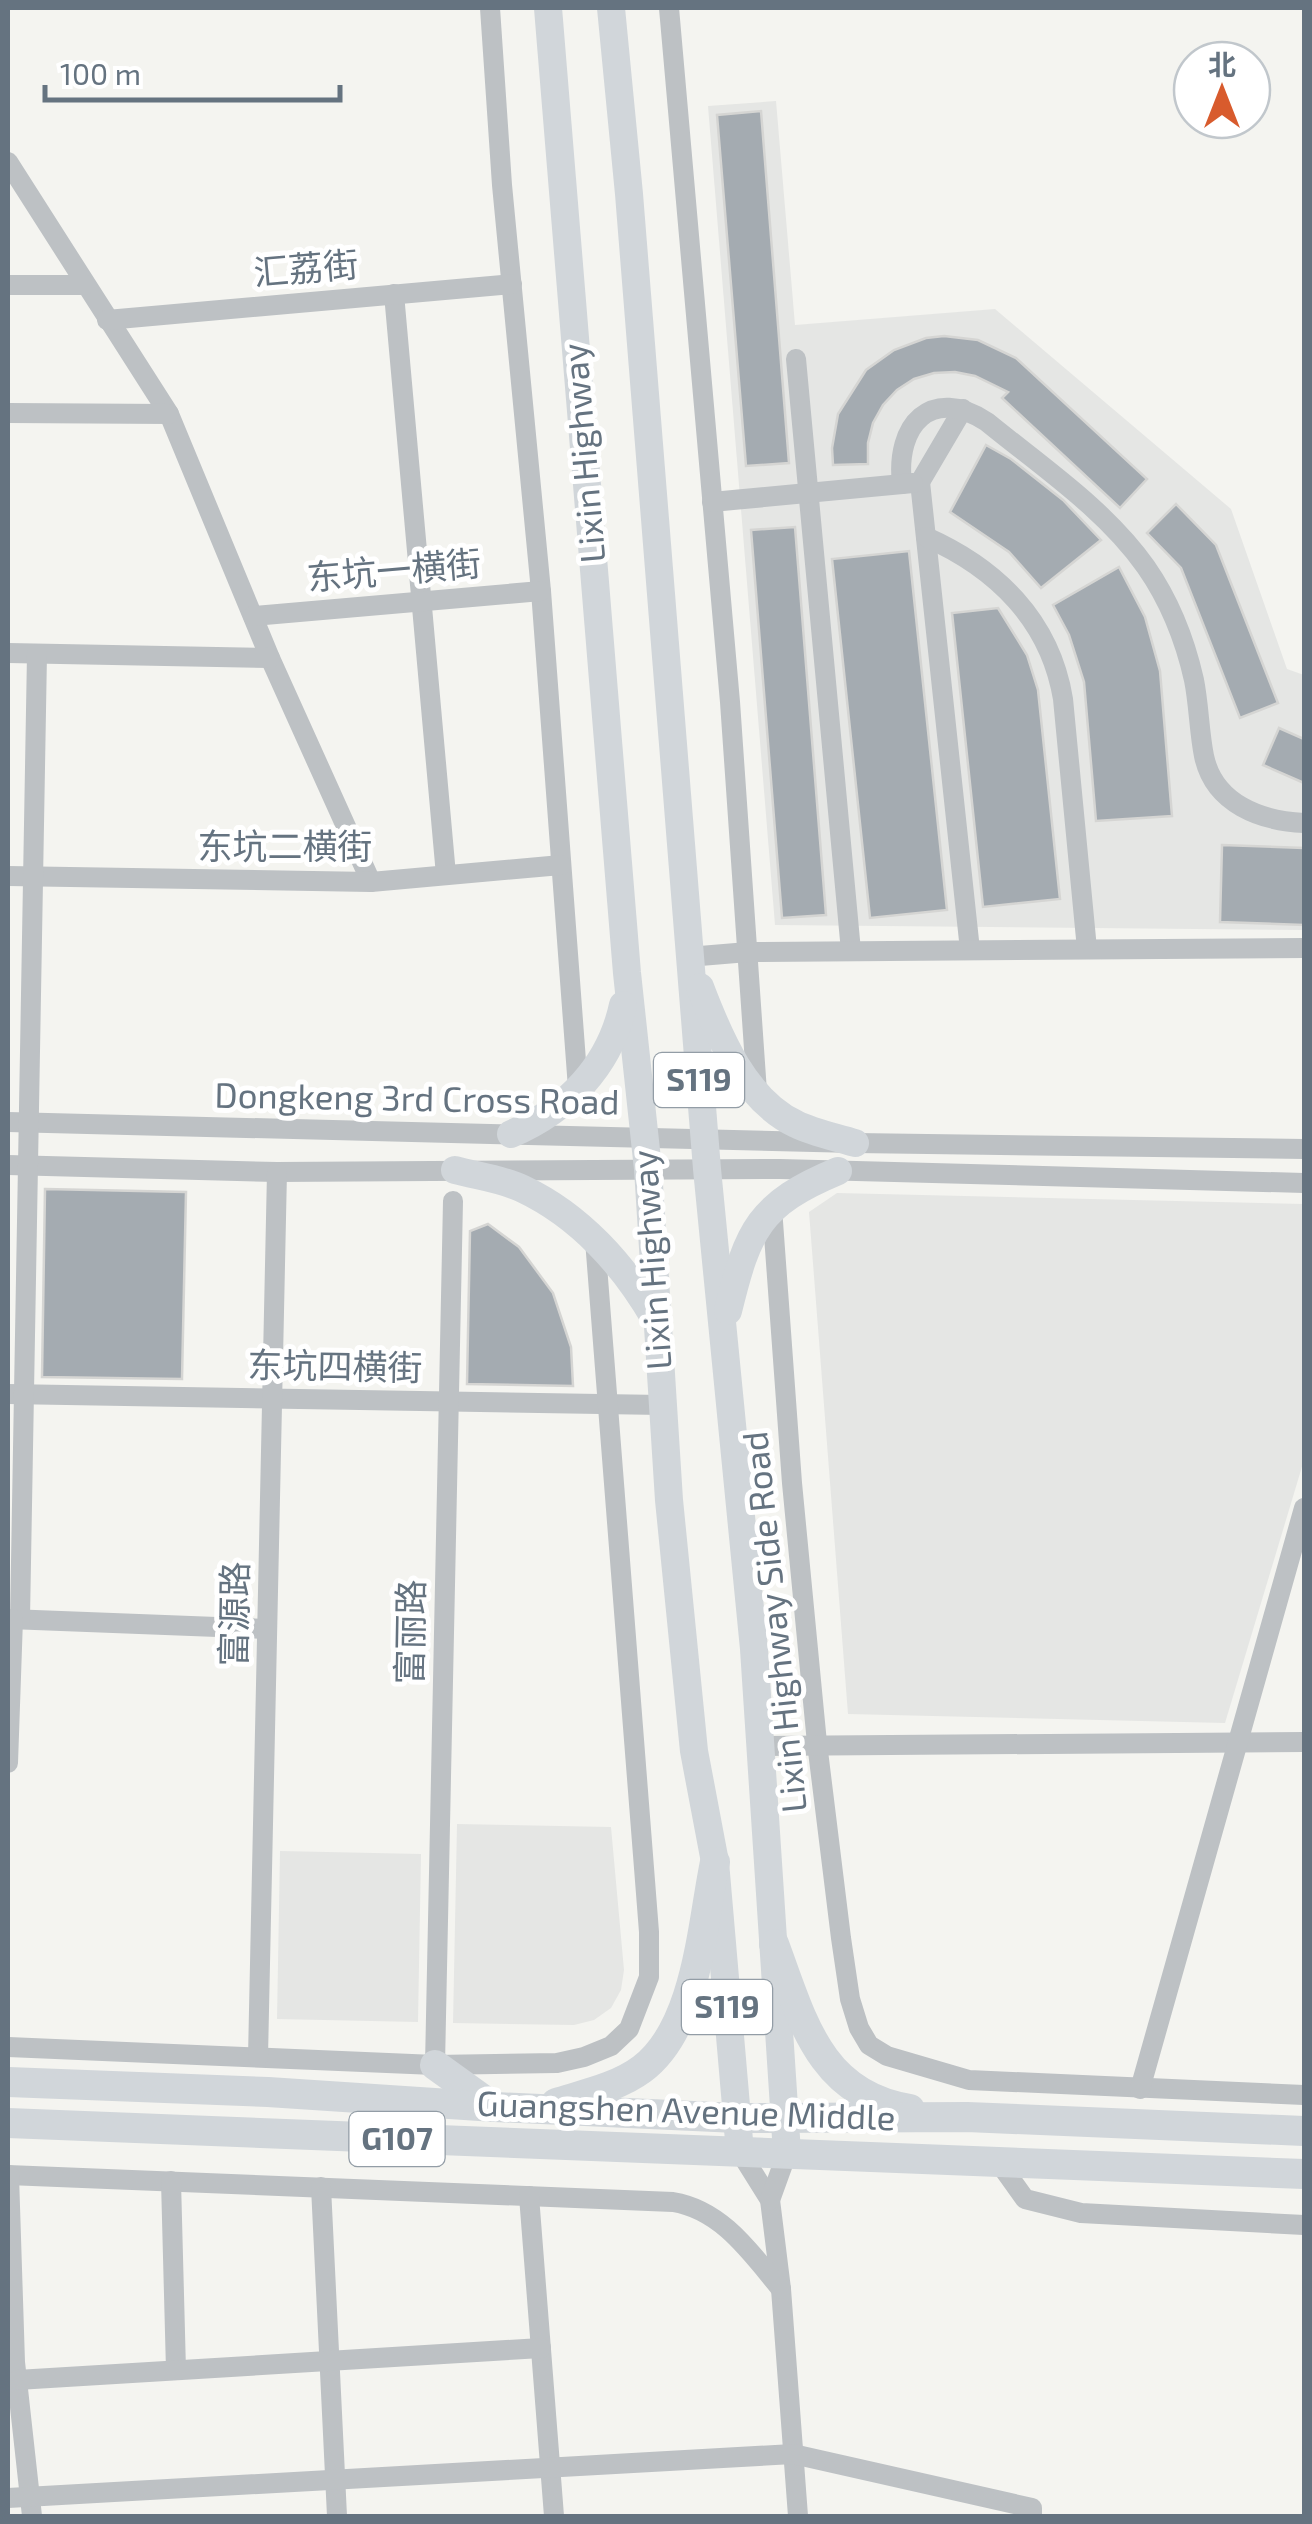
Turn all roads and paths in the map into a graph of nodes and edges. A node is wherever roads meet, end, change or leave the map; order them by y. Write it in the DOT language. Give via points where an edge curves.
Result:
graph roads {
  1 [pos="490,8"];
  2 [pos="526,8"];
  3 [pos="548,8"];
  4 [pos="611,8"];
  5 [pos="632,8"];
  6 [pos="669,8"];
  7 [pos="552,49"];
  8 [pos="614,51"];
  9 [pos="9,166"];
  10 [pos="512,284"];
  11 [pos="8,285"];
  12 [pos="85,285"];
  13 [pos="394,294"];
  14 [pos="106,320"];
  15 [pos="796,359"];
  16 [pos="963,409"];
  17 [pos="8,414"];
  18 [pos="169,414"];
  19 [pos="911,483"];
  20 [pos="808,493"];
  21 [pos="712,502"];
  22 [pos="926,537"];
  23 [pos="541,591"];
  24 [pos="421,602"];
  25 [pos="253,616"];
  26 [pos="8,653"];
  27 [pos="37,654"];
  28 [pos="270,658"];
  29 [pos="1304,823"];
  30 [pos="561,865"];
  31 [pos="8,876"];
  32 [pos="33,876"];
  33 [pos="446,876"];
  34 [pos="371,882"];
  35 [pos="1304,948"];
  36 [pos="1086,949"];
  37 [pos="970,950"];
  38 [pos="851,951"];
  39 [pos="748,952"];
  40 [pos="688,956"];
  41 [pos="628,984"];
  42 [pos="578,1088"];
  43 [pos="757,1092"];
  44 [pos="18,1122"];
  45 [pos="510,1134"];
  46 [pos="645,1137"];
  47 [pos="704,1140"];
  48 [pos="855,1144"];
  49 [pos="1304,1149"];
  50 [pos="18,1166"];
  51 [pos="648,1169"];
  52 [pos="707,1169"];
  53 [pos="456,1170"];
  54 [pos="838,1170"];
  55 [pos="277,1172"];
  56 [pos="1304,1183"];
  57 [pos="453,1202"];
  58 [pos="772,1208"];
  59 [pos="595,1240"];
  60 [pos="656,1321"];
  61 [pos="723,1332"];
  62 [pos="16,1394"];
  63 [pos="272,1398"];
  64 [pos="449,1401"];
  65 [pos="607,1404"];
  66 [pos="662,1405"];
  67 [pos="1304,1508"];
  68 [pos="13,1619"];
  69 [pos="267,1629"];
  70 [pos="1304,1742"];
  71 [pos="817,1744"];
  72 [pos="1239,1744"];
  73 [pos="762,1746"];
  74 [pos="8,1764"];
  75 [pos="715,1862"];
  76 [pos="774,1944"];
  77 [pos="8,2048"];
  78 [pos="258,2058"];
  79 [pos="435,2065"];
  80 [pos="8,2082"];
  81 [pos="1140,2089"];
  82 [pos="1304,2095"];
  83 [pos="495,2107"];
  84 [pos="534,2109"];
  85 [pos="967,2117"];
  86 [pos="737,2118"];
  87 [pos="784,2119"];
  88 [pos="8,2123"];
  89 [pos="1304,2131"];
  90 [pos="740,2152"];
  91 [pos="786,2152"];
  92 [pos="1000,2164"];
  93 [pos="1304,2174"];
  94 [pos="8,2175"];
  95 [pos="171,2181"];
  96 [pos="322,2188"];
  97 [pos="529,2196"];
  98 [pos="770,2200"];
  99 [pos="1304,2225"];
  100 [pos="781,2290"];
  101 [pos="11,2293"];
  102 [pos="541,2348"];
  103 [pos="331,2361"];
  104 [pos="13,2368"];
  105 [pos="176,2370"];
  106 [pos="792,2454"];
  107 [pos="550,2466"];
  108 [pos="335,2478"];
  109 [pos="8,2498"];
  110 [pos="32,2506"];
  111 [pos="337,2516"];
  112 [pos="554,2516"];
  113 [pos="798,2516"];
  114 [pos="1032,2516"];
  1 -- 10 [label="street"];
  2 -- 7 [label="main road"];
  3 -- 7 [label="main road, Lixin Highway / S119"];
  4 -- 8 [label="main road, Lixin Highway / S119"];
  5 -- 8 [label="main road"];
  6 -- 21 [label="street"];
  7 -- 41 [label="main road, Lixin Highway / S119"];
  8 -- 40 [label="main road, Lixin Highway / S119"];
  9 -- 12 [label="street"];
  10 -- 13 [label="street, 汇荔街"];
  10 -- 23 [label="street"];
  11 -- 12 [label="street"];
  12 -- 14 [label="street"];
  13 -- 14 [label="street, 汇荔街"];
  13 -- 24 [label="street"];
  14 -- 18 [label="street"];
  15 -- 20 [label="street"];
  16 -- 19 [label="street"];
  16 -- 19 [label="street" via="936,409 907,431 900,448"];
  16 -- 29 [label="street" via="1111,524 1148,570 1186,648 1205,761 1217,785 1259,817"];
  17 -- 18 [label="street"];
  18 -- 25 [label="street"];
  19 -- 20 [label="street"];
  19 -- 22 [label="street"];
  20 -- 21 [label="street"];
  20 -- 38 [label="street"];
  21 -- 39 [label="street"];
  22 -- 36 [label="street" via="1012,594 1055,662"];
  22 -- 37 [label="street"];
  23 -- 24 [label="street, 东坑一横街"];
  23 -- 30 [label="street"];
  24 -- 25 [label="street, 东坑一横街"];
  24 -- 33 [label="street"];
  25 -- 28 [label="street"];
  26 -- 27 [label="street"];
  27 -- 28 [label="street"];
  27 -- 32 [label="street"];
  28 -- 34 [label="street"];
  30 -- 33 [label="street, 东坑二横街"];
  30 -- 42 [label="street"];
  31 -- 32 [label="street, 东坑二横街"];
  32 -- 34 [label="street, 东坑二横街"];
  32 -- 44 [label="street"];
  33 -- 34 [label="street, 东坑二横街"];
  35 -- 36 [label="street"];
  36 -- 37 [label="street"];
  37 -- 38 [label="street"];
  38 -- 39 [label="street"];
  39 -- 40 [label="street"];
  39 -- 43 [label="street"];
  40 -- 43 [label="main road" via="724,1043"];
  40 -- 47 [label="main road, Lixin Highway / S119"];
  41 -- 42 [label="main road" via="615,1037"];
  41 -- 46 [label="main road, Lixin Highway / S119"];
  42 -- 45 [label="main road" via="547,1117"];
  43 -- 48 [label="main road" via="771,1110 798,1125"];
  44 -- 45 [label="street, Dongkeng 3rd Cross Road"];
  44 -- 50 [label="street"];
  45 -- 46 [label="street, Dongkeng 3rd Cross Road"];
  46 -- 47 [label="street, Dongkeng 3rd Cross Road"];
  46 -- 51 [label="main road, Lixin Highway / S119"];
  47 -- 48 [label="street, Dongkeng 3rd Cross Road"];
  47 -- 52 [label="main road, Lixin Highway / S119"];
  48 -- 49 [label="street, Dongkeng 3rd Cross Road"];
  50 -- 55 [label="street, Dongkeng 3rd Cross Road"];
  50 -- 62 [label="street"];
  51 -- 52 [label="street, Dongkeng 3rd Cross Road"];
  51 -- 53 [label="street, Dongkeng 3rd Cross Road"];
  51 -- 60 [label="main road, Lixin Highway / S119"];
  52 -- 54 [label="street, Dongkeng 3rd Cross Road"];
  52 -- 61 [label="main road, Lixin Highway / S119"];
  53 -- 55 [label="street, Dongkeng 3rd Cross Road"];
  53 -- 59 [label="main road" via="520,1187"];
  54 -- 56 [label="street, Dongkeng 3rd Cross Road"];
  54 -- 58 [label="main road"];
  55 -- 63 [label="street, 富源路"];
  57 -- 64 [label="street, 富丽路"];
  58 -- 61 [label="main road" via="749,1241"];
  58 -- 71 [label="street, Lixin Highway Side Road"];
  59 -- 60 [label="main road"];
  59 -- 65 [label="street"];
  60 -- 66 [label="main road, Lixin Highway / S119"];
  61 -- 73 [label="main road, Lixin Highway / S119"];
  62 -- 63 [label="street, 东坑四横街"];
  62 -- 68 [label="street"];
  63 -- 64 [label="street, 东坑四横街"];
  63 -- 69 [label="street, 富源路"];
  64 -- 65 [label="street, 东坑四横街"];
  64 -- 79 [label="street, 富丽路"];
  65 -- 66 [label="street, 东坑四横街"];
  65 -- 79 [label="street" via="650,1977 629,2029 611,2046 557,2063"];
  66 -- 75 [label="main road, Lixin Highway / S119" via="694,1751"];
  67 -- 72 [label="street"];
  68 -- 69 [label="street"];
  68 -- 74 [label="street"];
  69 -- 78 [label="street, 富源路"];
  70 -- 72 [label="street"];
  71 -- 72 [label="street"];
  71 -- 73 [label="street"];
  71 -- 81 [label="street, Lixin Highway Side Road" via="850,1999 869,2046 970,2080"];
  72 -- 81 [label="street"];
  73 -- 76 [label="main road, Lixin Highway / S119"];
  75 -- 84 [label="highway" via="688,2002 656,2056 613,2085"];
  75 -- 86 [label="main road, Lixin Highway / S119"];
  76 -- 85 [label="highway" via="815,2046 842,2080 888,2105"];
  76 -- 87 [label="main road, Lixin Highway / S119"];
  77 -- 78 [label="street"];
  78 -- 79 [label="street"];
  79 -- 83 [label="highway"];
  80 -- 83 [label="highway, Guangshen Avenue Middle / G107"];
  81 -- 82 [label="street"];
  83 -- 84 [label="highway, Guangshen Avenue Middle / G107"];
  84 -- 86 [label="highway, Guangshen Avenue Middle / G107"];
  85 -- 87 [label="highway, Guangshen Avenue Middle / G107"];
  85 -- 89 [label="highway, Guangshen Avenue Middle / G107"];
  86 -- 87 [label="highway, Guangshen Avenue Middle / G107"];
  86 -- 90 [label="main road, Lixin Highway / S119"];
  87 -- 91 [label="main road, Lixin Highway / S119"];
  88 -- 90 [label="highway, Guangshen Avenue Middle / G107"];
  90 -- 91 [label="highway, Guangshen Avenue Middle / G107"];
  90 -- 98 [label="street"];
  91 -- 92 [label="highway, Guangshen Avenue Middle / G107"];
  91 -- 98 [label="street"];
  92 -- 93 [label="highway, Guangshen Avenue Middle / G107"];
  92 -- 99 [label="street" via="1026,2199 1082,2213"];
  94 -- 95 [label="street"];
  94 -- 101 [label="street"];
  95 -- 96 [label="street"];
  95 -- 105 [label="street"];
  96 -- 97 [label="street"];
  96 -- 103 [label="street"];
  97 -- 100 [label="street" via="692,2205 748,2249"];
  97 -- 102 [label="street"];
  98 -- 100 [label="street"];
  100 -- 106 [label="street"];
  101 -- 104 [label="street"];
  102 -- 103 [label="street"];
  102 -- 107 [label="street"];
  103 -- 105 [label="street"];
  103 -- 108 [label="street"];
  104 -- 105 [label="street"];
  104 -- 110 [label="street"];
  106 -- 107 [label="street"];
  106 -- 113 [label="street"];
  106 -- 114 [label="street" via="1032,2508"];
  107 -- 108 [label="street"];
  107 -- 112 [label="street"];
  108 -- 110 [label="street"];
  108 -- 111 [label="street"];
  109 -- 110 [label="street"];
}
